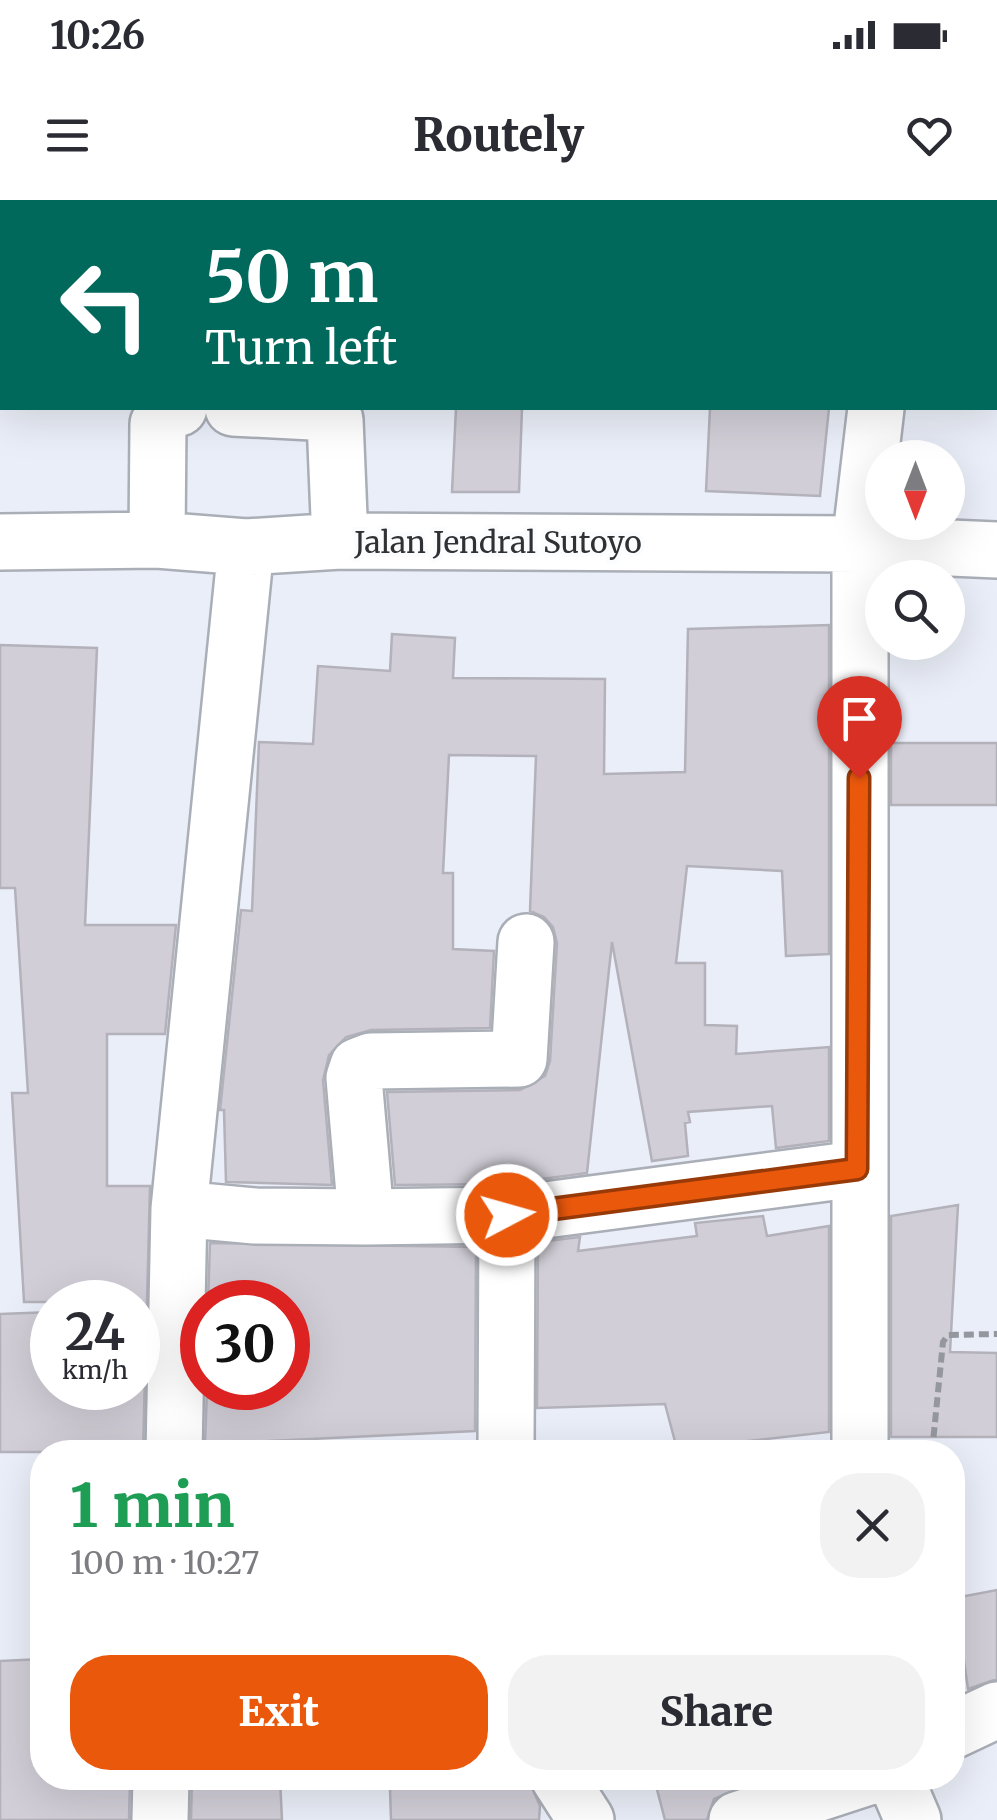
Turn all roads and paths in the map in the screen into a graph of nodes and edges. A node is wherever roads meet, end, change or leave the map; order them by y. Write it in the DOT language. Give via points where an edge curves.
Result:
graph roads {
  1 [pos="172,410"];
  2 [pos="272,410"];
  3 [pos="876,410"];
  4 [pos="157,540"];
  5 [pos="340,541"];
  6 [pos="0,542"];
  7 [pos="860,544"];
  8 [pos="246,547"];
  9 [pos="997,550"];
  10 [pos="526,942"];
  11 [pos="857,1169"];
  12 [pos="179,1209"];
  13 [pos="507,1215"];
  14 [pos="366,1217"];
  15 [pos="997,1334"];
  16 [pos="174,1440"];
  17 [pos="506,1440"];
  18 [pos="860,1440"];
  19 [pos="933,1440"];
  20 [pos="997,1710"];
  21 [pos="965,1725"];
  22 [pos="161,1790"];
  23 [pos="567,1790"];
  24 [pos="828,1790"];
  25 [pos="900,1790"];
  26 [pos="160,1820"];
  27 [pos="586,1820"];
  28 [pos="737,1820"];
  29 [pos="913,1820"];
  1 -- 4 [label="street" via="158,424"];
  2 -- 5 [label="street" via="331,413 335,420"];
  3 -- 7 [label="street"];
  4 -- 6 [label="street, Jalan Jendral Sutoyo"];
  4 -- 8 [label="street, Jalan Jendral Sutoyo"];
  5 -- 7 [label="street, Jalan Jendral Sutoyo"];
  5 -- 8 [label="street, Jalan Jendral Sutoyo"];
  7 -- 9 [label="street, Jalan Jendral Sutoyo"];
  7 -- 11 [label="street"];
  8 -- 12 [label="street"];
  10 -- 14 [label="street" via="519,1059 371,1060 358,1066"];
  11 -- 13 [label="street"];
  11 -- 18 [label="street"];
  12 -- 14 [label="street"];
  12 -- 16 [label="street"];
  13 -- 14 [label="street"];
  13 -- 17 [label="street"];
  15 -- 19 [label="path" via="957,1333 943,1342"];
  20 -- 21 [label="street"];
  22 -- 26 [label="street"];
  23 -- 27 [label="street"];
  24 -- 28 [label="street"];
  25 -- 29 [label="street"];
}
